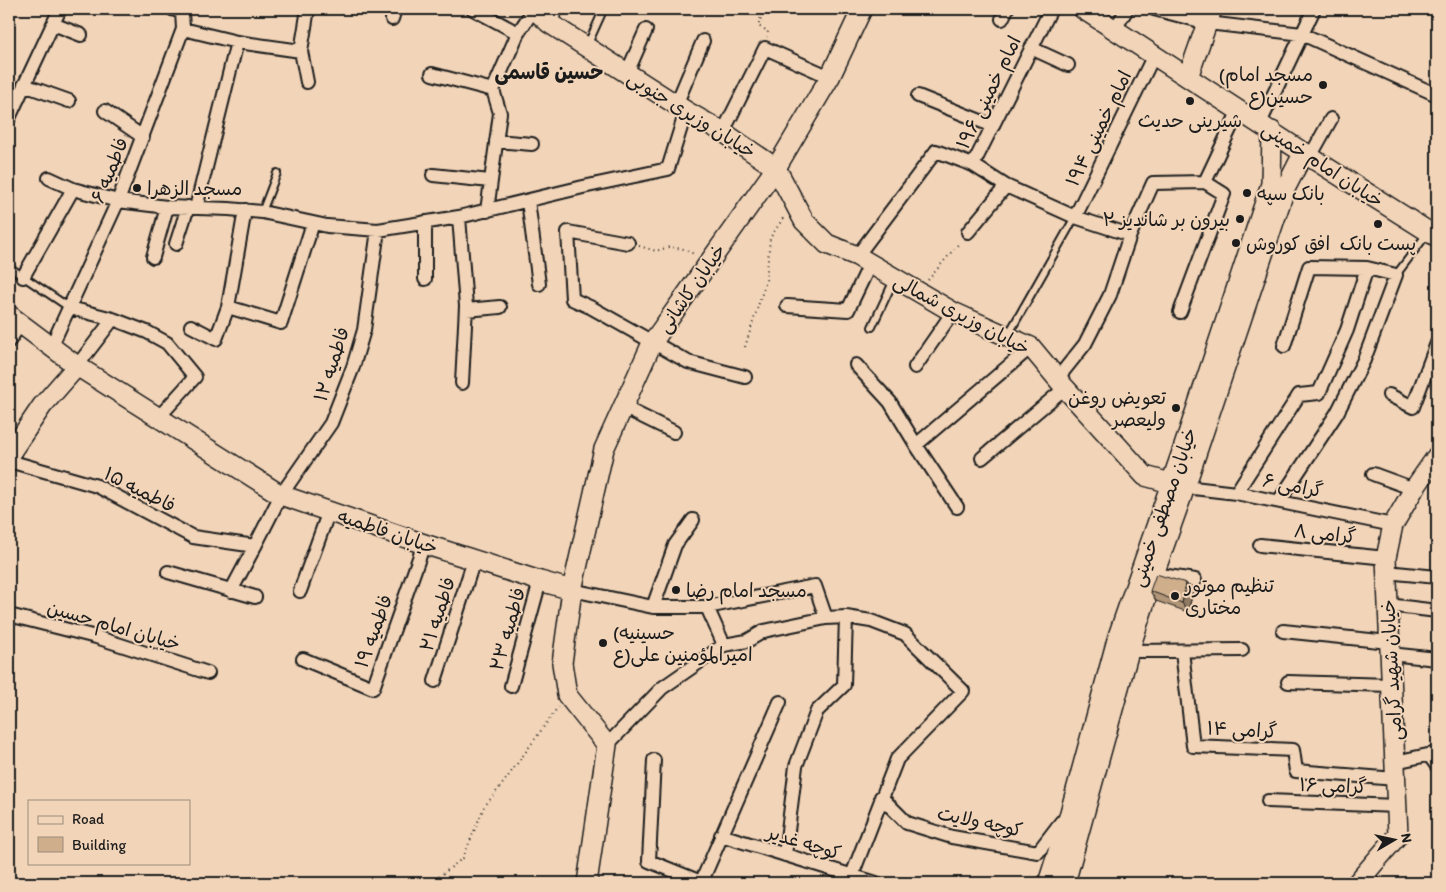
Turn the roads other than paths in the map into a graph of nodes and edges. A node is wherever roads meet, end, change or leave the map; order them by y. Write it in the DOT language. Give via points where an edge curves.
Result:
graph roads {
  1 [pos="60,9"];
  2 [pos="172,9"];
  3 [pos="308,9"];
  4 [pos="473,9"];
  5 [pos="534,9"];
  6 [pos="862,9"];
  7 [pos="1050,9"];
  8 [pos="1083,9"];
  9 [pos="1127,9"];
  10 [pos="1154,9"];
  11 [pos="1314,9"];
  12 [pos="600,15"];
  13 [pos="553,16"];
  14 [pos="1210,16"];
  15 [pos="53,24"];
  16 [pos="183,29"];
  17 [pos="1115,29"];
  18 [pos="646,30"];
  19 [pos="518,34"];
  20 [pos="1302,34"];
  21 [pos="81,35"];
  22 [pos="703,41"];
  23 [pos="237,42"];
  24 [pos="586,47"];
  25 [pos="1031,48"];
  26 [pos="301,51"];
  27 [pos="1154,55"];
  28 [pos="1068,65"];
  29 [pos="627,73"];
  30 [pos="432,74"];
  31 [pos="830,77"];
  32 [pos="1188,77"];
  33 [pos="307,82"];
  34 [pos="24,85"];
  35 [pos="493,90"];
  36 [pos="1437,95"];
  37 [pos="918,96"];
  38 [pos="69,101"];
  39 [pos="681,108"];
  40 [pos="1239,110"];
  41 [pos="105,112"];
  42 [pos="9,118"];
  43 [pos="1331,119"];
  44 [pos="992,126"];
  45 [pos="1266,127"];
  46 [pos="722,132"];
  47 [pos="143,137"];
  48 [pos="496,141"];
  49 [pos="532,144"];
  50 [pos="1307,155"];
  51 [pos="973,165"];
  52 [pos="776,168"];
  53 [pos="278,173"];
  54 [pos="433,175"];
  55 [pos="49,178"];
  56 [pos="490,181"];
  57 [pos="1206,182"];
  58 [pos="1006,186"];
  59 [pos="1278,186"];
  60 [pos="73,189"];
  61 [pos="118,201"];
  62 [pos="528,201"];
  63 [pos="167,207"];
  64 [pos="192,207"];
  65 [pos="244,210"];
  66 [pos="486,211"];
  67 [pos="262,212"];
  68 [pos="459,217"];
  69 [pos="1075,217"];
  70 [pos="425,222"];
  71 [pos="313,223"];
  72 [pos="378,230"];
  73 [pos="968,232"];
  74 [pos="1433,234"];
  75 [pos="1130,235"];
  76 [pos="628,243"];
  77 [pos="176,244"];
  78 [pos="153,257"];
  79 [pos="863,260"];
  80 [pos="9,267"];
  81 [pos="1367,268"];
  82 [pos="1396,275"];
  83 [pos="23,277"];
  84 [pos="425,278"];
  85 [pos="895,278"];
  86 [pos="539,284"];
  87 [pos="500,306"];
  88 [pos="787,306"];
  89 [pos="228,307"];
  90 [pos="70,308"];
  91 [pos="466,310"];
  92 [pos="953,312"];
  93 [pos="1180,312"];
  94 [pos="15,319"];
  95 [pos="113,319"];
  96 [pos="191,326"];
  97 [pos="872,327"];
  98 [pos="1007,337"];
  99 [pos="9,342"];
  100 [pos="652,343"];
  101 [pos="1437,343"];
  102 [pos="1284,346"];
  103 [pos="51,347"];
  104 [pos="1031,347"];
  105 [pos="856,365"];
  106 [pos="77,366"];
  107 [pos="915,367"];
  108 [pos="745,377"];
  109 [pos="462,384"];
  110 [pos="1061,384"];
  111 [pos="1389,395"];
  112 [pos="623,407"];
  113 [pos="158,418"];
  114 [pos="674,432"];
  115 [pos="916,445"];
  116 [pos="9,455"];
  117 [pos="982,458"];
  118 [pos="9,461"];
  119 [pos="1435,463"];
  120 [pos="1373,474"];
  121 [pos="1178,485"];
  122 [pos="1414,489"];
  123 [pos="1236,493"];
  124 [pos="281,495"];
  125 [pos="1279,501"];
  126 [pos="957,507"];
  127 [pos="329,511"];
  128 [pos="693,520"];
  129 [pos="1393,525"];
  130 [pos="424,544"];
  131 [pos="1260,545"];
  132 [pos="255,546"];
  133 [pos="474,560"];
  134 [pos="1386,565"];
  135 [pos="168,572"];
  136 [pos="1154,574"];
  137 [pos="1437,577"];
  138 [pos="1195,580"];
  139 [pos="540,581"];
  140 [pos="572,590"];
  141 [pos="230,591"];
  142 [pos="300,591"];
  143 [pos="255,597"];
  144 [pos="1388,605"];
  145 [pos="653,606"];
  146 [pos="707,607"];
  147 [pos="1437,611"];
  148 [pos="9,615"];
  149 [pos="846,617"];
  150 [pos="826,618"];
  151 [pos="1283,631"];
  152 [pos="724,645"];
  153 [pos="1390,648"];
  154 [pos="1242,650"];
  155 [pos="1129,651"];
  156 [pos="1182,651"];
  157 [pos="303,659"];
  158 [pos="1437,659"];
  159 [pos="208,673"];
  160 [pos="435,681"];
  161 [pos="1288,682"];
  162 [pos="1391,685"];
  163 [pos="511,686"];
  164 [pos="780,702"];
  165 [pos="607,745"];
  166 [pos="1433,754"];
  167 [pos="654,760"];
  168 [pos="1437,766"];
  169 [pos="1395,770"];
  170 [pos="881,796"];
  171 [pos="1268,801"];
  172 [pos="1397,806"];
  173 [pos="1068,820"];
  174 [pos="721,835"];
  175 [pos="785,856"];
  176 [pos="851,880"];
  177 [pos="1365,880"];
  178 [pos="587,883"];
  179 [pos="701,883"];
  180 [pos="876,883"];
  181 [pos="1048,883"];
  182 [pos="1065,883"];
  1 -- 15 [label="street"];
  2 -- 16 [label="street" via="182,12"];
  3 -- 26 [label="street"];
  4 -- 19 [label="street"];
  5 -- 13 [label="street, خیابان وزیری جنوبی"];
  5 -- 19 [label="street"];
  6 -- 31 [label="street, خیابان کاشانی"];
  7 -- 25 [label="street, امام خمینی ۱۹۶"];
  8 -- 17 [label="street, خیابان امام خمینی"];
  9 -- 17 [label="street"];
  10 -- 14 [label="street"];
  11 -- 20 [label="street"];
  12 -- 24 [label="lane"];
  13 -- 24 [label="street, خیابان وزیری جنوبی"];
  14 -- 20 [label="street"];
  14 -- 32 [label="street"];
  15 -- 21 [label="street"];
  15 -- 34 [label="street"];
  16 -- 23 [label="street"];
  16 -- 47 [label="street, فاطمیه ۶"];
  17 -- 27 [label="street, خیابان امام خمینی"];
  18 -- 29 [label="street"];
  19 -- 35 [label="street"];
  20 -- 36 [label="street"];
  20 -- 45 [label="street"];
  22 -- 39 [label="street"];
  23 -- 26 [label="street"];
  23 -- 64 [label="street"];
  24 -- 29 [label="street, خیابان وزیری جنوبی"];
  25 -- 28 [label="street"];
  25 -- 44 [label="street, امام خمینی ۱۹۶"];
  26 -- 33 [label="street"];
  27 -- 32 [label="street, خیابان امام خمینی"];
  27 -- 69 [label="street, امام خمینی ۱۹۴"];
  29 -- 39 [label="street, خیابان وزیری جنوبی"];
  30 -- 35 [label="street"];
  31 -- 46 [label="street" via="765,48"];
  31 -- 52 [label="street, خیابان کاشانی"];
  32 -- 40 [label="street, خیابان امام خمینی"];
  34 -- 38 [label="street"];
  34 -- 42 [label="street"];
  35 -- 48 [label="street" via="500,113"];
  37 -- 44 [label="street"];
  39 -- 46 [label="street, خیابان وزیری جنوبی"];
  39 -- 62 [label="street" via="668,169"];
  40 -- 45 [label="street, خیابان امام خمینی"];
  40 -- 57 [label="street"];
  41 -- 47 [label="street"];
  43 -- 50 [label="street"];
  44 -- 51 [label="street, امام خمینی ۱۹۶"];
  45 -- 50 [label="street, خیابان امام خمینی"];
  45 -- 59 [label="street, خیابان مصطفی خمینی"];
  46 -- 52 [label="street, خیابان وزیری جنوبی"];
  47 -- 61 [label="street, فاطمیه ۶"];
  48 -- 49 [label="street"];
  48 -- 56 [label="street"];
  50 -- 59 [label="street, خیابان مصطفی خمینی"];
  50 -- 74 [label="street, خیابان امام خمینی"];
  51 -- 58 [label="street"];
  51 -- 79 [label="street" via="936,151"];
  52 -- 79 [label="street, خیابان وزیری شمالی" via="804,221 827,244"];
  52 -- 100 [label="street, خیابان کاشانی"];
  53 -- 67 [label="lane"];
  54 -- 56 [label="street"];
  55 -- 60 [label="street"];
  56 -- 66 [label="street"];
  57 -- 75 [label="street" via="1153,183"];
  57 -- 93 [label="street" via="1224,194"];
  58 -- 69 [label="street"];
  58 -- 73 [label="street"];
  59 -- 121 [label="street, خیابان مصطفی خمینی"];
  60 -- 61 [label="street"];
  60 -- 83 [label="street"];
  61 -- 63 [label="street"];
  61 -- 90 [label="street, فاطمیه ۶"];
  62 -- 66 [label="street"];
  62 -- 86 [label="street"];
  63 -- 64 [label="street"];
  63 -- 78 [label="street"];
  64 -- 65 [label="street"];
  64 -- 77 [label="street"];
  65 -- 67 [label="street"];
  65 -- 89 [label="street"];
  66 -- 68 [label="street"];
  67 -- 71 [label="street"];
  68 -- 70 [label="street"];
  68 -- 91 [label="street"];
  69 -- 75 [label="street"];
  69 -- 98 [label="lane"];
  70 -- 72 [label="street"];
  70 -- 84 [label="street"];
  71 -- 72 [label="street"];
  71 -- 89 [label="street" via="281,323"];
  72 -- 124 [label="street, فاطمیه ۱۲" via="364,330 353,367 331,423"];
  74 -- 82 [label="lane"];
  75 -- 110 [label="street" via="1106,304"];
  76 -- 100 [label="street" via="568,232 572,299"];
  79 -- 85 [label="street, خیابان وزیری شمالی"];
  79 -- 88 [label="street" via="848,310"];
  80 -- 83 [label="lane"];
  81 -- 82 [label="street"];
  81 -- 102 [label="street" via="1309,267"];
  81 -- 123 [label="street" via="1347,330 1319,394 1299,395"];
  82 -- 125 [label="street" via="1364,360 1337,413"];
  83 -- 90 [label="lane"];
  85 -- 92 [label="street, خیابان وزیری شمالی"];
  85 -- 97 [label="lane"];
  87 -- 91 [label="street"];
  89 -- 96 [label="street" via="216,339"];
  90 -- 95 [label="street"];
  90 -- 103 [label="street, فاطمیه ۶"];
  91 -- 109 [label="street"];
  92 -- 98 [label="street, خیابان وزیری شمالی"];
  92 -- 107 [label="street"];
  94 -- 99 [label="street"];
  94 -- 103 [label="street, خیابان فاطمیه"];
  95 -- 106 [label="street"];
  95 -- 113 [label="street" via="167,344 195,377"];
  98 -- 104 [label="street, خیابان وزیری شمالی"];
  100 -- 108 [label="street" via="688,362"];
  100 -- 112 [label="street, خیابان کاشانی"];
  101 -- 111 [label="street" via="1413,407"];
  103 -- 106 [label="street, خیابان فاطمیه"];
  104 -- 110 [label="street, خیابان وزیری شمالی"];
  104 -- 115 [label="street"];
  105 -- 115 [label="street" via="890,402"];
  106 -- 113 [label="street, خیابان فاطمیه"];
  106 -- 116 [label="street" via="42,406"];
  110 -- 117 [label="street"];
  110 -- 121 [label="street, خیابان وزیری شمالی" via="1145,476"];
  112 -- 114 [label="street"];
  112 -- 140 [label="street, خیابان کاشانی" via="604,448"];
  113 -- 124 [label="street, خیابان فاطمیه"];
  115 -- 126 [label="street"];
  118 -- 132 [label="street, فاطمیه ۱۵" via="97,486 193,537"];
  119 -- 122 [label="street, خیابان شهید گرامی"];
  120 -- 122 [label="street"];
  121 -- 123 [label="street, گرامی ۶"];
  121 -- 136 [label="street, خیابان مصطفی خمینی"];
  121 -- 173 [label="street, خیابان مصطفی خمینی" via="1118,636"];
  122 -- 129 [label="street, خیابان شهید گرامی"];
  123 -- 125 [label="street, گرامی ۶"];
  124 -- 127 [label="street, خیابان فاطمیه"];
  124 -- 132 [label="street"];
  125 -- 129 [label="street, گرامی ۶"];
  127 -- 130 [label="street, خیابان فاطمیه"];
  127 -- 142 [label="street"];
  128 -- 145 [label="street" via="675,545"];
  129 -- 134 [label="street, خیابان شهید گرامی"];
  130 -- 133 [label="street, خیابان فاطمیه"];
  130 -- 157 [label="street, فاطمیه ۱۹" via="373,688"];
  131 -- 134 [label="street, گرامی ۸"];
  132 -- 141 [label="street"];
  133 -- 139 [label="street, خیابان فاطمیه"];
  133 -- 160 [label="street, فاطمیه ۲۱"];
  134 -- 137 [label="street, گرامی ۸"];
  134 -- 144 [label="street, خیابان شهید گرامی"];
  135 -- 141 [label="street"];
  136 -- 138 [label="street"];
  136 -- 155 [label="street, خیابان مصطفی خمینی"];
  139 -- 140 [label="street, خیابان فاطمیه"];
  139 -- 163 [label="street, فاطمیه ۲۳"];
  140 -- 145 [label="street, خیابان فاطمیه"];
  140 -- 165 [label="street, خیابان کاشانی" via="562,663 567,695"];
  141 -- 143 [label="street"];
  144 -- 147 [label="street"];
  144 -- 153 [label="street, خیابان شهید گرامی"];
  145 -- 146 [label="street, خیابان فاطمیه"];
  146 -- 150 [label="street, خیابان فاطمیه" via="815,586"];
  146 -- 152 [label="street"];
  148 -- 159 [label="street, خیابان امام حسین" via="96,637"];
  149 -- 150 [label="street"];
  149 -- 170 [label="street" via="871,621 905,634 963,691 897,759"];
  149 -- 175 [label="street" via="844,685 817,711 796,766"];
  150 -- 152 [label="street" via="764,631 747,641"];
  151 -- 153 [label="street"];
  152 -- 165 [label="street" via="662,688"];
  153 -- 158 [label="street"];
  153 -- 162 [label="street, خیابان شهید گرامی"];
  154 -- 156 [label="street"];
  155 -- 156 [label="street"];
  155 -- 182 [label="street, خیابان مصطفی خمینی"];
  156 -- 169 [label="street, گرامی ۱۴" via="1193,746 1293,750 1296,771"];
  161 -- 162 [label="street"];
  162 -- 169 [label="street, خیابان شهید گرامی"];
  164 -- 174 [label="street"];
  165 -- 178 [label="street"];
  166 -- 168 [label="street"];
  166 -- 169 [label="street"];
  167 -- 179 [label="street" via="650,861"];
  169 -- 172 [label="street, خیابان شهید گرامی"];
  170 -- 173 [label="street, کوچه ولایت" via="907,823 952,837 1038,852 1061,822"];
  170 -- 176 [label="street"];
  171 -- 172 [label="street, گرامی ۱۶"];
  172 -- 177 [label="street, خیابان شهید گرامی" via="1398,836"];
  173 -- 181 [label="street, خیابان مصطفی خمینی"];
  174 -- 175 [label="street, کوچه غدیر"];
  174 -- 179 [label="street"];
  175 -- 176 [label="street, کوچه غدیر"];
  176 -- 180 [label="street, کوچه غدیر"];
}
